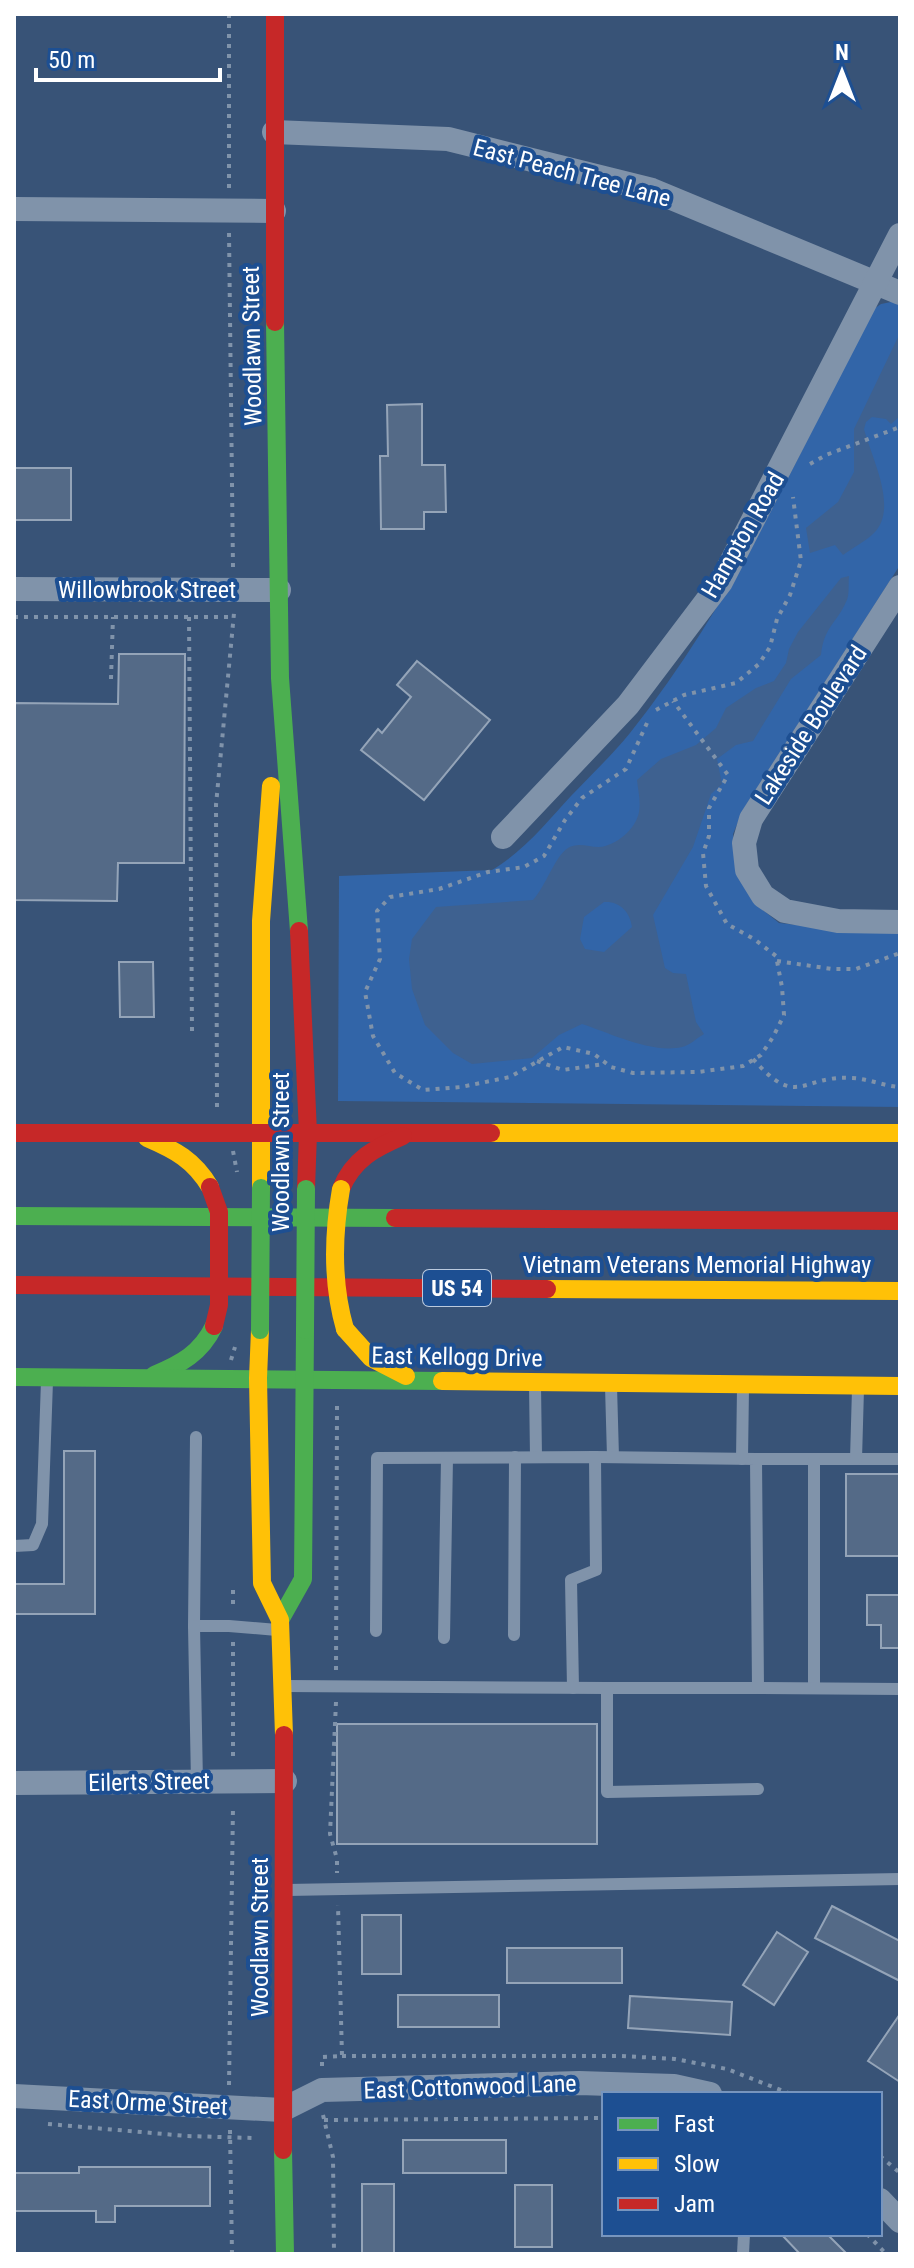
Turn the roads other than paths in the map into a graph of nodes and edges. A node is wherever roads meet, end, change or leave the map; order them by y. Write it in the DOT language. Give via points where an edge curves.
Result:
graph roads {
  1 [pos="275,14"];
  2 [pos="274,132"];
  3 [pos="14,209"];
  4 [pos="274,211"];
  5 [pos="900,235"];
  6 [pos="876,284"];
  7 [pos="900,293"];
  8 [pos="900,587"];
  9 [pos="14,589"];
  10 [pos="279,590"];
  11 [pos="280,678"];
  12 [pos="503,837"];
  13 [pos="900,922"];
  14 [pos="262,1132"];
  15 [pos="14,1133"];
  16 [pos="308,1133"];
  17 [pos="900,1133"];
  18 [pos="136,1134"];
  19 [pos="407,1134"];
  20 [pos="14,1216"];
  21 [pos="900,1221"];
  22 [pos="14,1285"];
  23 [pos="900,1291"];
  24 [pos="14,1377"];
  25 [pos="47,1378"];
  26 [pos="146,1378"];
  27 [pos="258,1378"];
  28 [pos="304,1379"];
  29 [pos="416,1380"];
  30 [pos="534,1382"];
  31 [pos="611,1383"];
  32 [pos="743,1385"];
  33 [pos="858,1386"];
  34 [pos="900,1386"];
  35 [pos="196,1437"];
  36 [pos="515,1457"];
  37 [pos="536,1457"];
  38 [pos="595,1457"];
  39 [pos="613,1457"];
  40 [pos="447,1458"];
  41 [pos="749,1459"];
  42 [pos="814,1459"];
  43 [pos="856,1459"];
  44 [pos="900,1459"];
  45 [pos="14,1546"];
  46 [pos="280,1625"];
  47 [pos="194,1626"];
  48 [pos="376,1631"];
  49 [pos="514,1635"];
  50 [pos="444,1638"];
  51 [pos="282,1686"];
  52 [pos="573,1688"];
  53 [pos="607,1688"];
  54 [pos="758,1688"];
  55 [pos="814,1688"];
  56 [pos="900,1689"];
  57 [pos="285,1781"];
  58 [pos="197,1782"];
  59 [pos="14,1783"];
  60 [pos="758,1789"];
  61 [pos="900,1879"];
  62 [pos="284,1890"];
  63 [pos="612,2089"];
  64 [pos="701,2092"];
  65 [pos="14,2096"];
  66 [pos="282,2110"];
  67 [pos="882,2202"];
  68 [pos="900,2221"];
  69 [pos="285,2254"];
  1 -- 2 [label="main road, Woodlawn Street"];
  2 -- 4 [label="main road, Woodlawn Street"];
  2 -- 6 [label="street, East Peach Tree Lane" via="448,139 652,190"];
  3 -- 4 [label="street"];
  4 -- 10 [label="main road, Woodlawn Street"];
  5 -- 6 [label="street, Hampton Road"];
  6 -- 7 [label="street, East Peach Tree Lane"];
  6 -- 12 [label="street, Hampton Road" via="721,582 628,705"];
  8 -- 13 [label="street, Lakeside Boulevard" via="751,819 744,843 747,870 763,896 785,911 838,921"];
  9 -- 10 [label="street, Willowbrook Street"];
  10 -- 11 [label="main road, Woodlawn Street"];
  11 -- 14 [label="main road, Woodlawn Street" via="261,921"];
  11 -- 16 [label="main road, Woodlawn Street"];
  14 -- 16 [label="main road"];
  14 -- 18 [label="main road"];
  14 -- 27 [label="main road, Woodlawn Street, bridge"];
  15 -- 18 [label="main road"];
  16 -- 19 [label="main road"];
  16 -- 28 [label="main road, Woodlawn Street, bridge"];
  17 -- 19 [label="main road"];
  18 -- 26 [label="main road, bridge" via="186,1154 200,1169 219,1212 219,1305 208,1341 185,1363"];
  19 -- 29 [label="main road, bridge" via="366,1152 346,1175 337,1205 337,1302 356,1347"];
  20 -- 21 [label="main road, Vietnam Veterans Memorial Highway"];
  22 -- 23 [label="main road, Vietnam Veterans Memorial Highway / US 54"];
  24 -- 25 [label="main road, East Kellogg Drive"];
  25 -- 26 [label="main road, East Kellogg Drive"];
  25 -- 45 [label="lane" via="42,1524 33,1545"];
  26 -- 27 [label="main road, East Kellogg Drive"];
  27 -- 28 [label="main road, East Kellogg Drive"];
  27 -- 46 [label="main road, Woodlawn Street" via="262,1583"];
  28 -- 29 [label="main road, East Kellogg Drive"];
  28 -- 46 [label="main road, Woodlawn Street" via="303,1579"];
  29 -- 30 [label="main road, East Kellogg Drive"];
  30 -- 31 [label="main road, East Kellogg Drive"];
  30 -- 37 [label="lane"];
  31 -- 32 [label="main road, East Kellogg Drive"];
  31 -- 39 [label="lane"];
  32 -- 33 [label="main road, East Kellogg Drive"];
  32 -- 41 [label="lane"];
  33 -- 34 [label="main road, East Kellogg Drive"];
  33 -- 43 [label="lane"];
  35 -- 47 [label="lane"];
  36 -- 37 [label="lane"];
  36 -- 40 [label="lane"];
  36 -- 49 [label="lane"];
  37 -- 38 [label="lane"];
  38 -- 39 [label="lane"];
  38 -- 52 [label="lane" via="596,1570 571,1580"];
  39 -- 41 [label="lane"];
  40 -- 48 [label="lane" via="377,1458"];
  40 -- 50 [label="lane"];
  41 -- 42 [label="lane"];
  41 -- 54 [label="lane"];
  42 -- 43 [label="lane"];
  42 -- 55 [label="lane"];
  43 -- 44 [label="lane"];
  46 -- 47 [label="lane"];
  46 -- 51 [label="main road, Woodlawn Street"];
  47 -- 58 [label="lane"];
  51 -- 52 [label="lane"];
  51 -- 57 [label="main road, Woodlawn Street"];
  52 -- 53 [label="lane"];
  53 -- 54 [label="lane"];
  53 -- 60 [label="lane" via="607,1792"];
  54 -- 55 [label="lane"];
  55 -- 56 [label="lane"];
  57 -- 58 [label="street, Eilerts Street"];
  57 -- 62 [label="main road, Woodlawn Street"];
  58 -- 59 [label="street, Eilerts Street"];
  61 -- 62 [label="lane"];
  62 -- 66 [label="main road, Woodlawn Street"];
  63 -- 64 [label="street, East Cottonwood Lane" via="674,2086"];
  63 -- 66 [label="street, East Cottonwood Lane" via="322,2090"];
  65 -- 66 [label="street, East Orme Street"];
  66 -- 69 [label="main road, Woodlawn Street"];
  67 -- 68 [label="street"];
}
